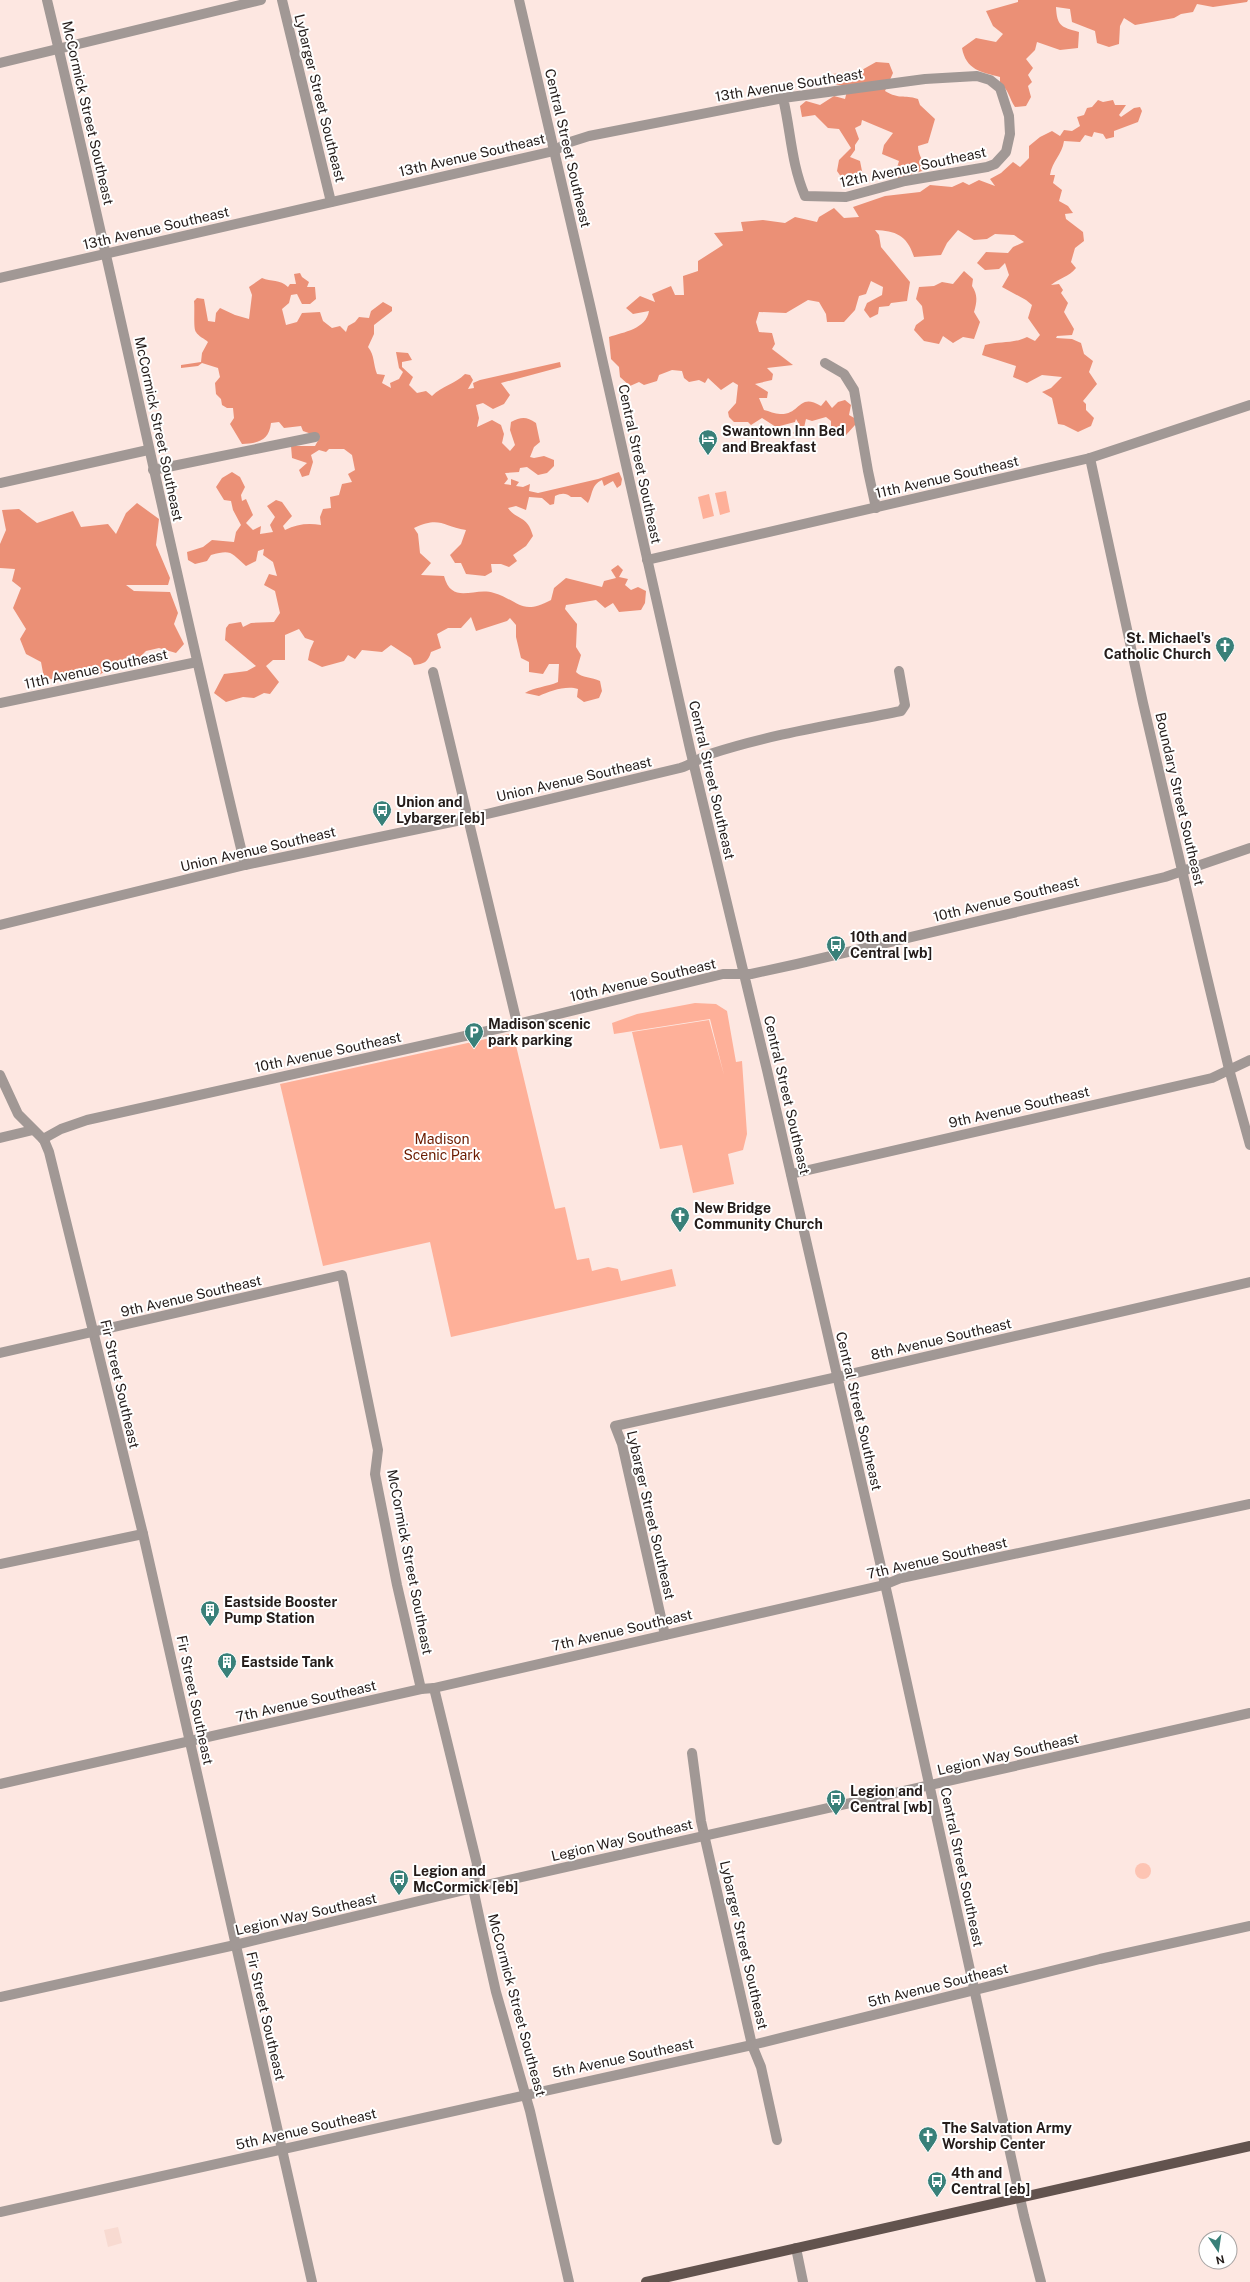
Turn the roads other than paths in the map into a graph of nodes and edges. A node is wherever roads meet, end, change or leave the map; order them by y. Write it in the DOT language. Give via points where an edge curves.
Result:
graph roads {
  1 [pos="47,0"];
  2 [pos="260,0"];
  3 [pos="282,0"];
  4 [pos="519,0"];
  5 [pos="59,50"];
  6 [pos="0,63"];
  7 [pos="783,98"];
  8 [pos="554,151"];
  9 [pos="1001,159"];
  10 [pos="330,202"];
  11 [pos="107,253"];
  12 [pos="0,278"];
  13 [pos="825,363"];
  14 [pos="1250,405"];
  15 [pos="315,437"];
  16 [pos="148,450"];
  17 [pos="1090,458"];
  18 [pos="153,470"];
  19 [pos="0,483"];
  20 [pos="876,508"];
  21 [pos="647,560"];
  22 [pos="197,662"];
  23 [pos="899,671"];
  24 [pos="433,672"];
  25 [pos="0,703"];
  26 [pos="693,764"];
  27 [pos="466,818"];
  28 [pos="1250,848"];
  29 [pos="245,864"];
  30 [pos="1184,870"];
  31 [pos="0,925"];
  32 [pos="744,974"];
  33 [pos="517,1023"];
  34 [pos="1250,1060"];
  35 [pos="1229,1069"];
  36 [pos="0,1075"];
  37 [pos="33,1130"];
  38 [pos="5,1137"];
  39 [pos="44,1140"];
  40 [pos="1250,1145"];
  41 [pos="791,1174"];
  42 [pos="342,1275"];
  43 [pos="1250,1282"];
  44 [pos="94,1333"];
  45 [pos="0,1353"];
  46 [pos="837,1377"];
  47 [pos="615,1426"];
  48 [pos="1250,1504"];
  49 [pos="143,1534"];
  50 [pos="0,1564"];
  51 [pos="884,1584"];
  52 [pos="665,1635"];
  53 [pos="434,1688"];
  54 [pos="421,1689"];
  55 [pos="1250,1713"];
  56 [pos="190,1741"];
  57 [pos="692,1754"];
  58 [pos="0,1784"];
  59 [pos="930,1786"];
  60 [pos="705,1836"];
  61 [pos="473,1888"];
  62 [pos="1250,1926"];
  63 [pos="235,1945"];
  64 [pos="975,1991"];
  65 [pos="0,1997"];
  66 [pos="752,2045"];
  67 [pos="526,2094"];
  68 [pos="777,2140"];
  69 [pos="1250,2146"];
  70 [pos="282,2149"];
  71 [pos="1020,2197"];
  72 [pos="0,2212"];
  73 [pos="796,2248"];
  74 [pos="312,2282"];
  75 [pos="569,2282"];
  76 [pos="646,2282"];
  77 [pos="803,2282"];
  78 [pos="1041,2282"];
  1 -- 5 [label="street, McCormick Street Southeast"];
  2 -- 5 [label="street"];
  3 -- 10 [label="street, Lybarger Street Southeast"];
  4 -- 8 [label="street, Central Street Southeast"];
  5 -- 6 [label="street"];
  5 -- 11 [label="street, McCormick Street Southeast"];
  7 -- 8 [label="street, 13th Avenue Southeast" via="589,136 567,143"];
  7 -- 9 [label="street, 13th Avenue Southeast" via="925,79 977,76 990,80 1000,88 1006,101 1010,143"];
  7 -- 9 [label="street, 12th Avenue Southeast" via="794,165 805,196 846,197 905,182 986,167"];
  8 -- 10 [label="street, 13th Avenue Southeast"];
  8 -- 21 [label="street, Central Street Southeast"];
  10 -- 11 [label="street, 13th Avenue Southeast"];
  11 -- 12 [label="street, 13th Avenue Southeast"];
  11 -- 16 [label="street, McCormick Street Southeast"];
  13 -- 20 [label="street" via="844,374 854,390"];
  14 -- 17 [label="street, 11th Avenue Southeast"];
  15 -- 18 [label="street"];
  16 -- 18 [label="street, McCormick Street Southeast"];
  16 -- 19 [label="street"];
  17 -- 20 [label="street, 11th Avenue Southeast"];
  17 -- 30 [label="street, Boundary Street Southeast" via="1143,703"];
  18 -- 22 [label="street, McCormick Street Southeast"];
  20 -- 21 [label="street, 11th Avenue Southeast"];
  21 -- 26 [label="street, Central Street Southeast"];
  22 -- 25 [label="street, 11th Avenue Southeast"];
  22 -- 29 [label="street, McCormick Street Southeast"];
  23 -- 26 [label="street, Union Avenue Southeast" via="905,705 901,711 789,734 709,754"];
  24 -- 27 [label="street"];
  26 -- 27 [label="street, Union Avenue Southeast"];
  26 -- 32 [label="street, Central Street Southeast"];
  27 -- 29 [label="street, Union Avenue Southeast"];
  27 -- 33 [label="street"];
  28 -- 30 [label="street, 10th Avenue Southeast"];
  29 -- 31 [label="street, Union Avenue Southeast"];
  30 -- 32 [label="street, 10th Avenue Southeast" via="1165,877"];
  30 -- 35 [label="street, Boundary Street Southeast"];
  32 -- 33 [label="street, 10th Avenue Southeast" via="723,974"];
  32 -- 41 [label="street, Central Street Southeast"];
  33 -- 39 [label="street, 10th Avenue Southeast" via="87,1120 61,1129"];
  34 -- 35 [label="street, 9th Avenue Southeast"];
  35 -- 40 [label="street, Boundary Street Southeast"];
  35 -- 41 [label="street, 9th Avenue Southeast" via="1212,1078"];
  36 -- 37 [label="street, Fir Street Southeast" via="18,1114"];
  37 -- 38 [label="street"];
  37 -- 39 [label="street, Fir Street Southeast"];
  39 -- 44 [label="street, Fir Street Southeast"];
  41 -- 46 [label="street, Central Street Southeast"];
  42 -- 44 [label="street, 9th Avenue Southeast"];
  42 -- 54 [label="street, McCormick Street Southeast" via="378,1450 376,1480"];
  43 -- 46 [label="street, 8th Avenue Southeast"];
  44 -- 45 [label="street, 9th Avenue Southeast"];
  44 -- 49 [label="street, Fir Street Southeast"];
  46 -- 47 [label="street, 8th Avenue Southeast"];
  46 -- 51 [label="street, Central Street Southeast"];
  47 -- 52 [label="street, Lybarger Street Southeast" via="622,1444"];
  48 -- 51 [label="street, 7th Avenue Southeast" via="901,1578"];
  49 -- 50 [label="street"];
  49 -- 56 [label="street, Fir Street Southeast"];
  51 -- 52 [label="street, 7th Avenue Southeast"];
  51 -- 59 [label="street, Central Street Southeast"];
  52 -- 53 [label="street, 7th Avenue Southeast"];
  53 -- 54 [label="street, 7th Avenue Southeast"];
  53 -- 61 [label="street, McCormick Street Southeast" via="476,1864"];
  54 -- 56 [label="street, 7th Avenue Southeast"];
  55 -- 59 [label="street, Legion Way Southeast"];
  56 -- 58 [label="street, 7th Avenue Southeast"];
  56 -- 63 [label="street, Fir Street Southeast"];
  57 -- 60 [label="street, Lybarger Street Southeast"];
  59 -- 60 [label="street, Legion Way Southeast"];
  59 -- 64 [label="street, Central Street Southeast"];
  60 -- 61 [label="street, Legion Way Southeast"];
  60 -- 66 [label="street, Lybarger Street Southeast"];
  61 -- 63 [label="street, Legion Way Southeast"];
  61 -- 67 [label="street, McCormick Street Southeast" via="496,1992"];
  62 -- 64 [label="street, 5th Avenue Southeast" via="1100,1959"];
  63 -- 65 [label="street, Legion Way Southeast"];
  63 -- 70 [label="street, Fir Street Southeast"];
  64 -- 66 [label="street, 5th Avenue Southeast"];
  64 -- 71 [label="street, Central Street Southeast"];
  66 -- 67 [label="street, 5th Avenue Southeast"];
  66 -- 68 [label="street, Lybarger Street Southeast" via="762,2067"];
  67 -- 70 [label="street, 5th Avenue Southeast"];
  67 -- 75 [label="street, McCormick Street Southeast"];
  69 -- 71 [label="main road"];
  70 -- 72 [label="street, 5th Avenue Southeast"];
  70 -- 74 [label="street, Fir Street Southeast"];
  71 -- 73 [label="main road"];
  71 -- 78 [label="street, Central Street Southeast"];
  73 -- 76 [label="main road"];
  73 -- 77 [label="street"];
}
